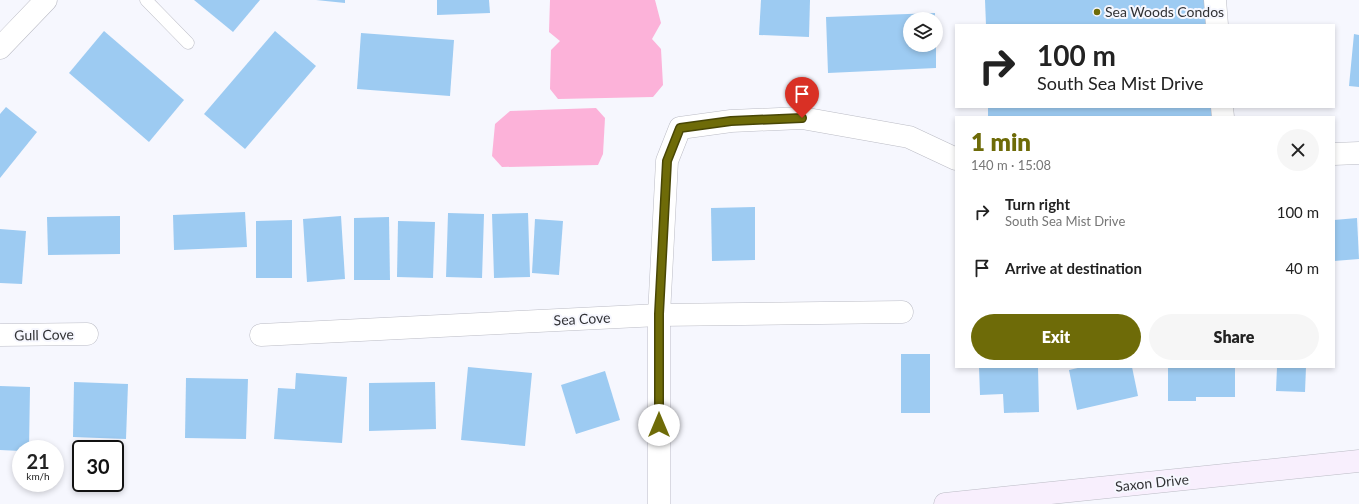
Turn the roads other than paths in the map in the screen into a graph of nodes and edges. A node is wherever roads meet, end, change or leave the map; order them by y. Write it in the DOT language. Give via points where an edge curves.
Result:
graph roads {
  1 [pos="46,0"];
  2 [pos="146,0"];
  3 [pos="1215,0"];
  4 [pos="1217,24"];
  5 [pos="188,43"];
  6 [pos="0,48"];
  7 [pos="1359,153"];
  8 [pos="1335,154"];
  9 [pos="955,159"];
  10 [pos="902,312"];
  11 [pos="659,314"];
  12 [pos="87,334"];
  13 [pos="0,335"];
  14 [pos="261,335"];
  15 [pos="1359,461"];
  16 [pos="659,504"];
  17 [pos="945,504"];
  1 -- 6 [label="street"];
  2 -- 5 [label="lane"];
  3 -- 4 [label="street"];
  7 -- 8 [label="street"];
  9 -- 11 [label="street" via="909,137 802,118 731,121 680,128 667,161"];
  10 -- 11 [label="street, Sea Cove"];
  11 -- 14 [label="street, Sea Cove"];
  11 -- 16 [label="street"];
  12 -- 13 [label="street, Gull Cove"];
  15 -- 17 [label="street, Saxon Drive"];
}
